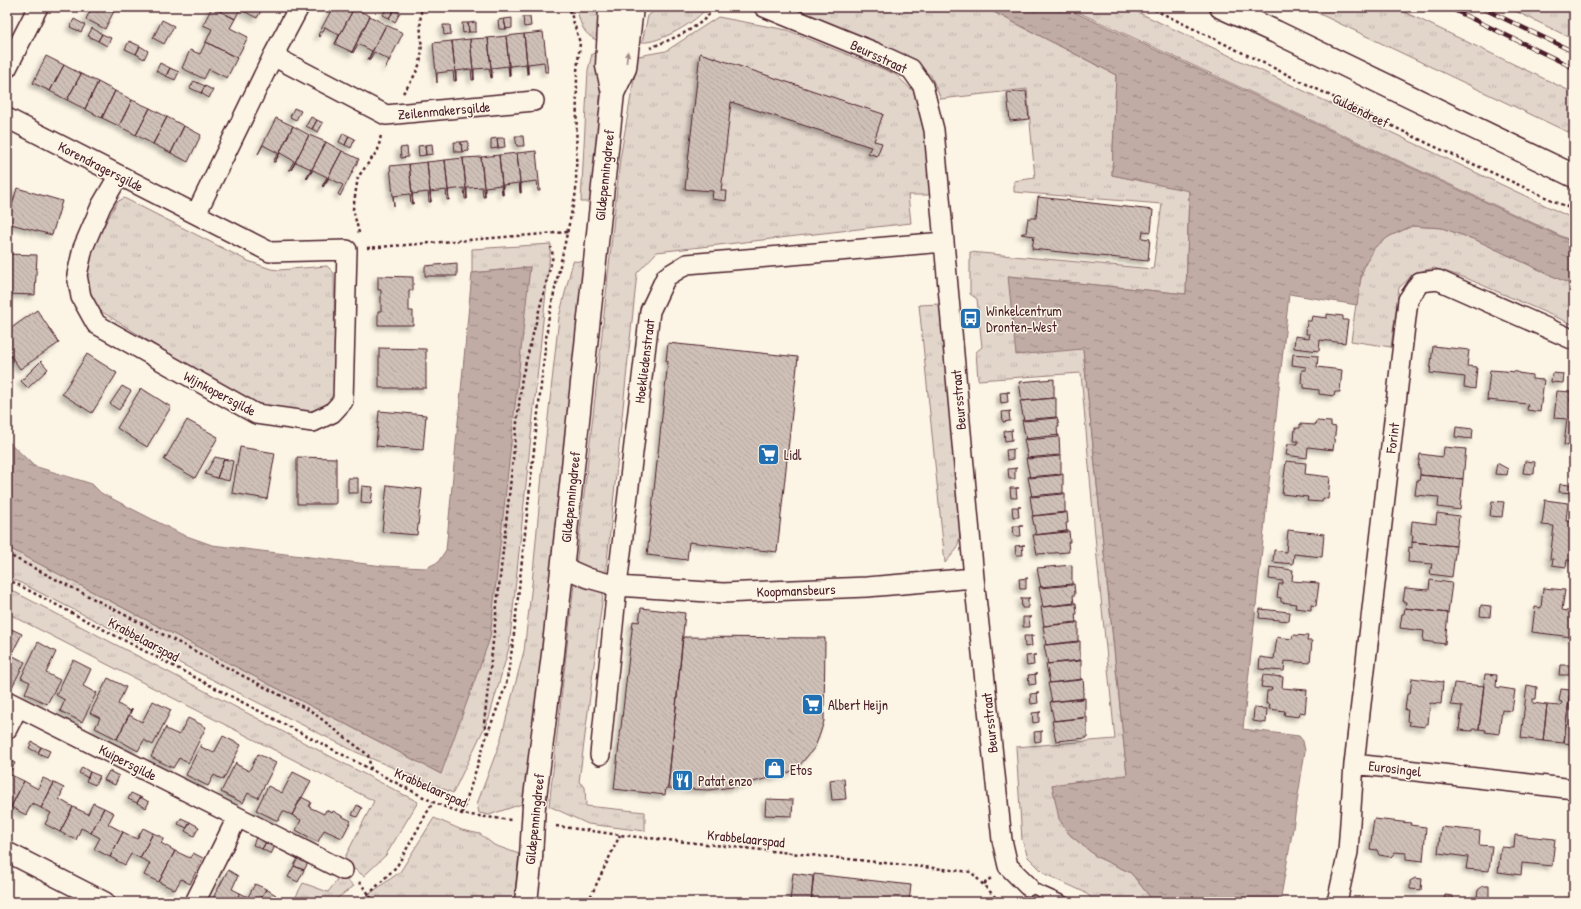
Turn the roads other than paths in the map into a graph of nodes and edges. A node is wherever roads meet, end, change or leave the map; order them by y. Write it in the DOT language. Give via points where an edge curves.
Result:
graph roads {
  1 [pos="38,7"];
  2 [pos="299,7"];
  3 [pos="610,7"];
  4 [pos="632,7"];
  5 [pos="764,7"];
  6 [pos="1221,7"];
  7 [pos="273,56"];
  8 [pos="7,68"];
  9 [pos="613,93"];
  10 [pos="534,101"];
  11 [pos="7,118"];
  12 [pos="119,175"];
  13 [pos="1574,176"];
  14 [pos="196,214"];
  15 [pos="944,242"];
  16 [pos="1574,340"];
  17 [pos="563,567"];
  18 [pos="974,578"];
  19 [pos="618,586"];
  20 [pos="13,704"];
  21 [pos="7,729"];
  22 [pos="600,755"];
  23 [pos="1354,764"];
  24 [pos="1574,789"];
  25 [pos="238,818"];
  26 [pos="7,852"];
  27 [pos="343,870"];
  28 [pos="1028,886"];
  29 [pos="104,902"];
  30 [pos="195,902"];
  31 [pos="526,902"];
  32 [pos="1064,902"];
  33 [pos="1337,902"];
  1 -- 8 [label="street"];
  2 -- 7 [label="street"];
  3 -- 9 [label="street, Gildepenningdreef" via="607,66"];
  9 -- 4 [label="street, Gildepenningdreef, one-way" via="625,68"];
  5 -- 15 [label="street, Beursstraat" via="911,69 924,86 934,130"];
  6 -- 13 [label="street"];
  7 -- 10 [label="street, Zeilenmakersgilde" via="386,116"];
  7 -- 14 [label="street"];
  9 -- 17 [label="street, Gildepenningdreef"];
  11 -- 12 [label="street, Korendragersgilde"];
  12 -- 14 [label="street, Korendragersgilde"];
  12 -- 14 [label="street, Wijnkopersgilde" via="101,206 83,248 77,274 81,297 96,324 256,414 313,422 332,413 343,401 347,250 270,252"];
  15 -- 18 [label="street, Beursstraat"];
  15 -- 19 [label="street, Hoekliedenstraat" via="687,264 666,277 650,311"];
  16 -- 23 [label="street, Forint" via="1438,280 1420,282 1408,300"];
  17 -- 19 [label="street, Koopmansbeurs" via="588,578"];
  17 -- 31 [label="street, Gildepenningdreef, bridge" via="534,805"];
  18 -- 19 [label="street, Koopmansbeurs" via="867,587 723,593"];
  18 -- 28 [label="street, Beursstraat" via="1002,840 1008,866"];
  19 -- 22 [label="street"];
  20 -- 21 [label="street, Kuipersgilde"];
  20 -- 25 [label="street, Kuipersgilde"];
  23 -- 24 [label="street, Eurosingel"];
  23 -- 33 [label="street, Eurosingel" via="1348,852"];
  25 -- 27 [label="street, Kuipersgilde"];
  25 -- 30 [label="street"];
  26 -- 29 [label="street"];
  28 -- 32 [label="lane"];
}
